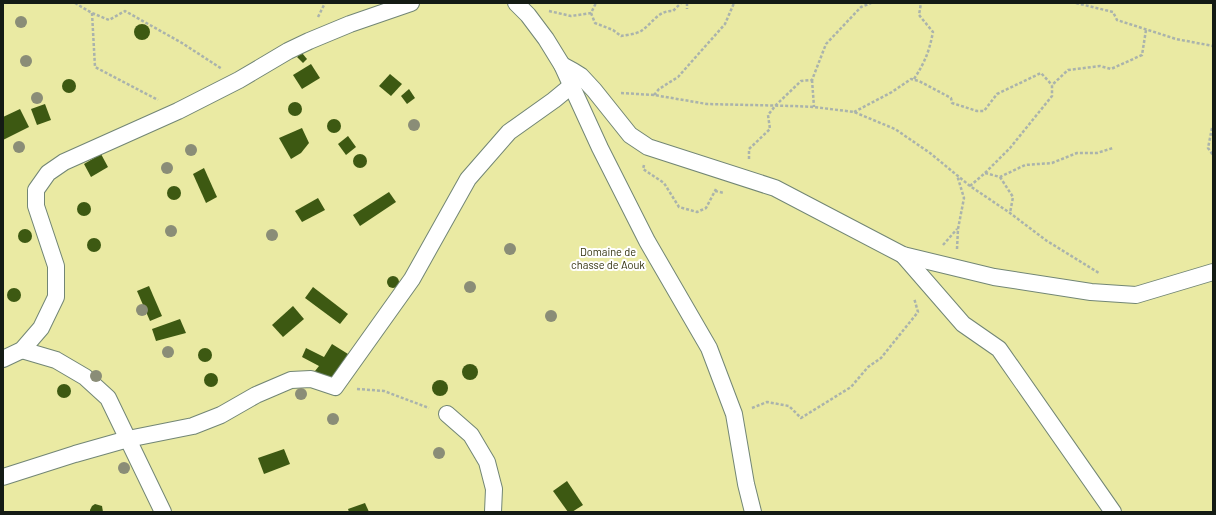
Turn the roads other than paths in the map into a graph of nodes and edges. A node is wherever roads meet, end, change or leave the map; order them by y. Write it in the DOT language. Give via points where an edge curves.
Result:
graph roads {
  1 [pos="411,3"];
  2 [pos="516,3"];
  3 [pos="562,66"];
  4 [pos="571,86"];
  5 [pos="903,255"];
  6 [pos="1213,272"];
  7 [pos="22,350"];
  8 [pos="3,360"];
  9 [pos="446,414"];
  10 [pos="128,439"];
  11 [pos="3,477"];
  12 [pos="163,512"];
  13 [pos="493,512"];
  14 [pos="753,512"];
  15 [pos="1113,512"];
  1 -- 7 [label="street" via="309,41 239,80 64,162 48,173 36,190 36,206 56,266 56,297 41,328"];
  2 -- 3 [label="street" via="542,33"];
  3 -- 4 [label="street"];
  3 -- 5 [label="street" via="582,76 630,134 648,147 775,188"];
  4 -- 10 [label="street" via="509,132 468,179 412,279 335,387 311,379 291,380 193,426"];
  4 -- 14 [label="street" via="646,241 709,348 734,414"];
  5 -- 6 [label="street" via="994,277 1092,292 1136,295"];
  5 -- 15 [label="street" via="963,324 999,349"];
  7 -- 8 [label="street"];
  7 -- 10 [label="street" via="56,360 85,377 108,398"];
  9 -- 13 [label="street" via="471,435 487,462 494,489"];
  10 -- 11 [label="street"];
  10 -- 12 [label="street"];
}
